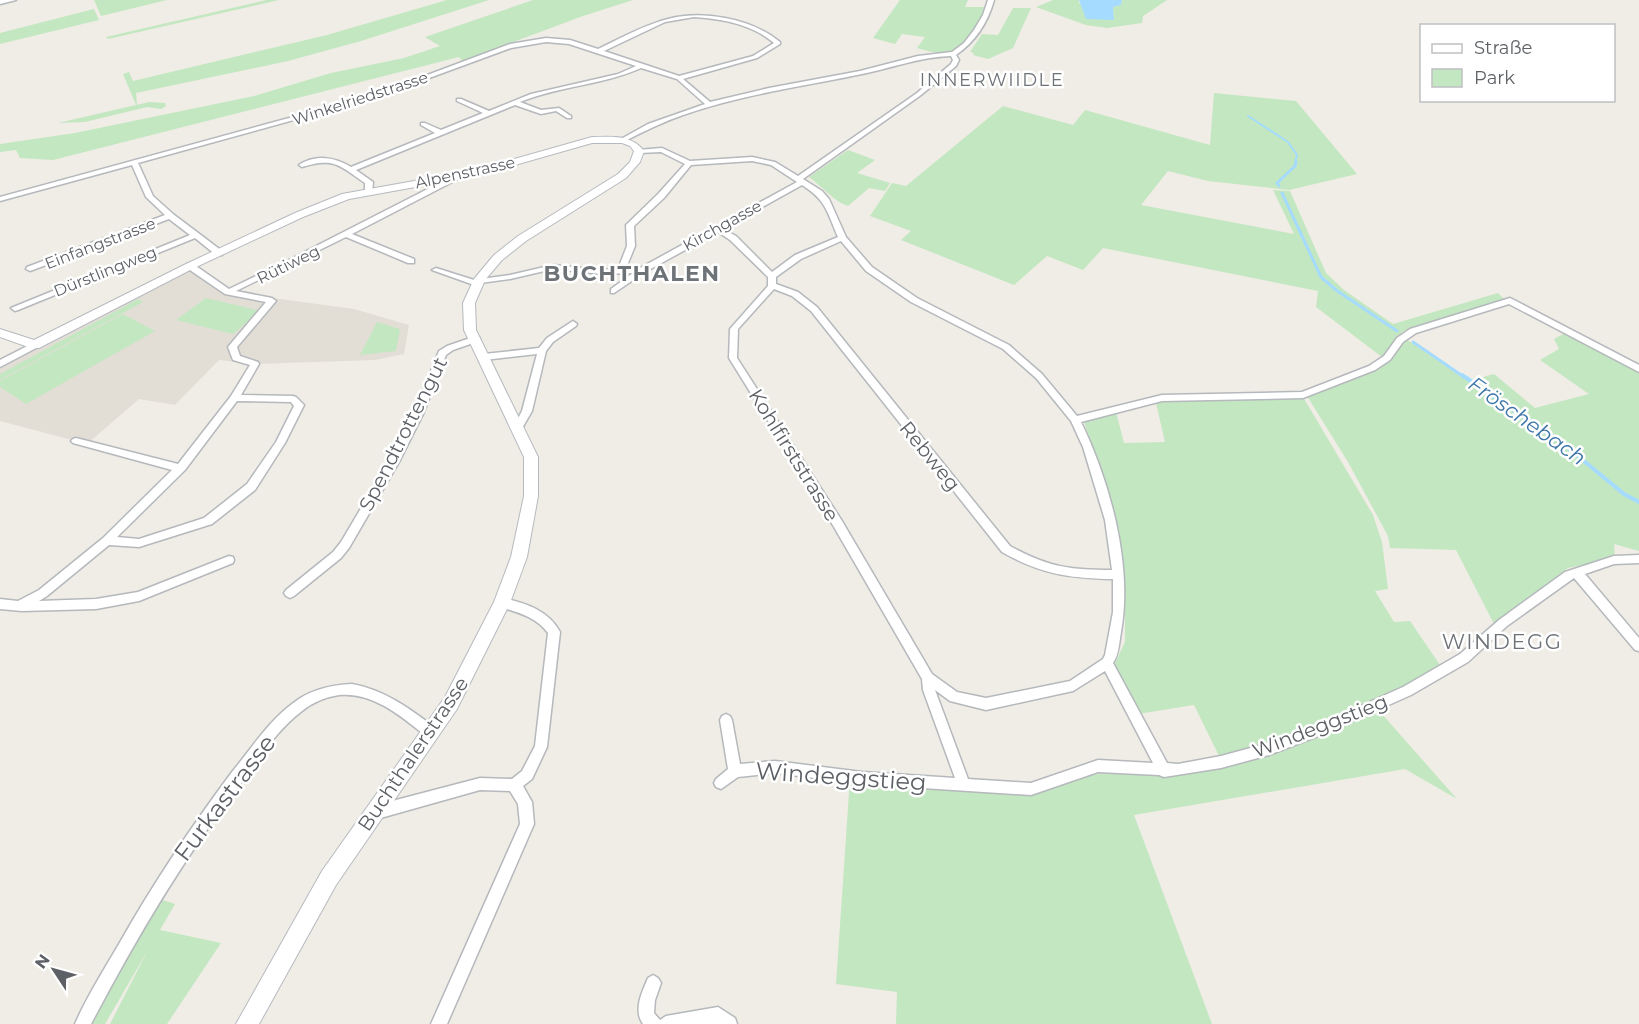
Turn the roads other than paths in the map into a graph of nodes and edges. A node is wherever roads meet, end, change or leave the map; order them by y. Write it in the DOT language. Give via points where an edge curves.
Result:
graph roads {
  1 [pos="13,0"];
  2 [pos="991,0"];
  3 [pos="0,2"];
  4 [pos="600,51"];
  5 [pos="953,54"];
  6 [pos="642,65"];
  7 [pos="679,78"];
  8 [pos="459,100"];
  9 [pos="513,102"];
  10 [pos="708,103"];
  11 [pos="488,112"];
  12 [pos="569,117"];
  13 [pos="423,124"];
  14 [pos="441,133"];
  15 [pos="623,140"];
  16 [pos="639,151"];
  17 [pos="134,161"];
  18 [pos="689,163"];
  19 [pos="302,165"];
  20 [pos="350,170"];
  21 [pos="456,178"];
  22 [pos="800,181"];
  23 [pos="369,191"];
  24 [pos="0,199"];
  25 [pos="170,216"];
  26 [pos="717,228"];
  27 [pos="196,235"];
  28 [pos="347,235"];
  29 [pos="842,238"];
  30 [pos="219,253"];
  31 [pos="411,261"];
  32 [pos="190,266"];
  33 [pos="30,269"];
  34 [pos="436,270"];
  35 [pos="642,270"];
  36 [pos="621,272"];
  37 [pos="772,281"];
  38 [pos="478,282"];
  39 [pos="614,291"];
  40 [pos="228,292"];
  41 [pos="15,308"];
  42 [pos="573,324"];
  43 [pos="0,333"];
  44 [pos="476,339"];
  45 [pos="35,345"];
  46 [pos="542,351"];
  47 [pos="484,357"];
  48 [pos="0,364"];
  49 [pos="1639,369"];
  50 [pos="234,398"];
  51 [pos="1075,420"];
  52 [pos="518,428"];
  53 [pos="76,441"];
  54 [pos="180,468"];
  55 [pos="107,541"];
  56 [pos="1639,559"];
  57 [pos="229,560"];
  58 [pos="1576,572"];
  59 [pos="1118,575"];
  60 [pos="290,593"];
  61 [pos="502,603"];
  62 [pos="0,604"];
  63 [pos="19,606"];
  64 [pos="1639,646"];
  65 [pos="1107,663"];
  66 [pos="928,678"];
  67 [pos="726,720"];
  68 [pos="432,733"];
  69 [pos="735,771"];
  70 [pos="1164,771"];
  71 [pos="721,783"];
  72 [pos="514,785"];
  73 [pos="964,785"];
  74 [pos="374,813"];
  75 [pos="653,983"];
  76 [pos="83,1024"];
  77 [pos="247,1024"];
  78 [pos="439,1024"];
  79 [pos="654,1024"];
  80 [pos="666,1024"];
  81 [pos="729,1024"];
  1 -- 3 [label="street"];
  2 -- 5 [label="street" via="962,50"];
  4 -- 6 [label="street, Winkelriedstrasse"];
  4 -- 7 [label="street" via="668,18 689,14 762,29 778,43 755,57"];
  4 -- 17 [label="street, Winkelriedstrasse" via="570,42 519,43 346,104"];
  5 -- 10 [label="street, Alpenstrasse"];
  5 -- 22 [label="street, Kirchgasse" via="954,65"];
  6 -- 7 [label="street, Winkelriedstrasse"];
  6 -- 9 [label="street" via="620,75 547,90"];
  7 -- 10 [label="street, Winkelriedstrasse"];
  8 -- 11 [label="street"];
  9 -- 11 [label="street"];
  9 -- 12 [label="street" via="541,112 557,109"];
  10 -- 15 [label="street, Alpenstrasse"];
  11 -- 14 [label="street"];
  13 -- 14 [label="street"];
  14 -- 20 [label="street"];
  15 -- 16 [label="street"];
  15 -- 21 [label="street, Alpenstrasse" via="584,142"];
  16 -- 18 [label="street" via="662,150"];
  16 -- 38 [label="street, Buchthalerstrasse" via="631,169 613,184 512,246 488,267"];
  17 -- 24 [label="street, Winkelriedstrasse"];
  17 -- 25 [label="street" via="150,197"];
  18 -- 22 [label="street" via="761,159"];
  18 -- 36 [label="street" via="630,225 631,246"];
  19 -- 20 [label="street" via="320,158 334,160"];
  20 -- 23 [label="street" via="369,182"];
  21 -- 23 [label="street, Alpenstrasse"];
  21 -- 28 [label="street, Rütiweg"];
  22 -- 26 [label="street, Kirchgasse"];
  22 -- 29 [label="street" via="829,204"];
  23 -- 30 [label="street, Alpenstrasse" via="323,204"];
  25 -- 27 [label="street"];
  25 -- 33 [label="street, Einfangstrasse"];
  26 -- 35 [label="street, Kirchgasse"];
  26 -- 37 [label="street, Rebweg" via="733,238"];
  27 -- 30 [label="street"];
  27 -- 41 [label="street, Dürstlingweg"];
  28 -- 31 [label="street"];
  28 -- 40 [label="street, Rütiweg"];
  29 -- 37 [label="street, Kohlfirststrasse" via="798,256"];
  29 -- 51 [label="street" via="869,269 914,300 1006,347 1039,376"];
  30 -- 32 [label="street, Alpenstrasse"];
  32 -- 40 [label="street"];
  32 -- 45 [label="street, Alpenstrasse"];
  34 -- 38 [label="street"];
  35 -- 36 [label="street"];
  35 -- 39 [label="street, Kirchgasse"];
  36 -- 38 [label="street" via="553,267"];
  37 -- 59 [label="street, Rebweg" via="796,293 814,309 1006,549 1032,565 1064,573"];
  37 -- 66 [label="street, Kohlfirststrasse" via="734,329 733,358 838,524"];
  38 -- 44 [label="street, Buchthalerstrasse" via="468,324"];
  40 -- 50 [label="street" via="272,301 232,347 236,358 255,364"];
  42 -- 46 [label="street" via="550,340"];
  43 -- 45 [label="street"];
  44 -- 47 [label="street, Buchthalerstrasse"];
  44 -- 60 [label="street, Spendtrottengut" via="442,353 399,452 345,544"];
  45 -- 48 [label="street, Alpenstrasse"];
  46 -- 47 [label="street"];
  46 -- 52 [label="street" via="527,411"];
  47 -- 52 [label="street, Buchthalerstrasse"];
  49 -- 51 [label="street" via="1510,301 1413,331 1400,340 1387,358 1371,368 1303,395 1162,398"];
  50 -- 54 [label="street"];
  50 -- 55 [label="street" via="293,399 299,405 251,487 208,521 139,543"];
  51 -- 59 [label="street" via="1088,447 1110,520"];
  52 -- 61 [label="street, Buchthalerstrasse" via="531,457 531,496 519,557"];
  53 -- 54 [label="street"];
  54 -- 55 [label="street"];
  55 -- 63 [label="street" via="43,593"];
  56 -- 58 [label="street, Windeggstieg" via="1614,560"];
  57 -- 63 [label="street" via="139,596 96,604"];
  58 -- 64 [label="street"];
  58 -- 70 [label="street, Windeggstieg" via="1503,623 1464,658 1407,691 1256,753"];
  59 -- 65 [label="street" via="1119,612"];
  61 -- 68 [label="street, Buchthalerstrasse"];
  61 -- 72 [label="street" via="544,617 554,632 541,747 527,775"];
  62 -- 63 [label="street"];
  65 -- 66 [label="street, Kohlfirststrasse" via="1073,686 986,704 954,697"];
  65 -- 70 [label="street"];
  66 -- 73 [label="street, Windeggstieg"];
  67 -- 69 [label="street"];
  68 -- 74 [label="street, Buchthalerstrasse"];
  68 -- 76 [label="street, Furkastrasse" via="393,704 362,692 341,689 318,694 296,708 267,738 205,818 130,936"];
  69 -- 71 [label="street, Windeggstieg"];
  69 -- 73 [label="street, Windeggstieg" via="775,767"];
  70 -- 73 [label="street, Windeggstieg" via="1098,766 1031,789"];
  72 -- 74 [label="street" via="480,784"];
  72 -- 78 [label="street" via="525,802 527,824"];
  74 -- 77 [label="street, Buchthalerstrasse" via="329,878"];
  75 -- 79 [label="street" via="646,1000 646,1016"];
  80 -- 81 [label="street" via="718,1015"];
}
